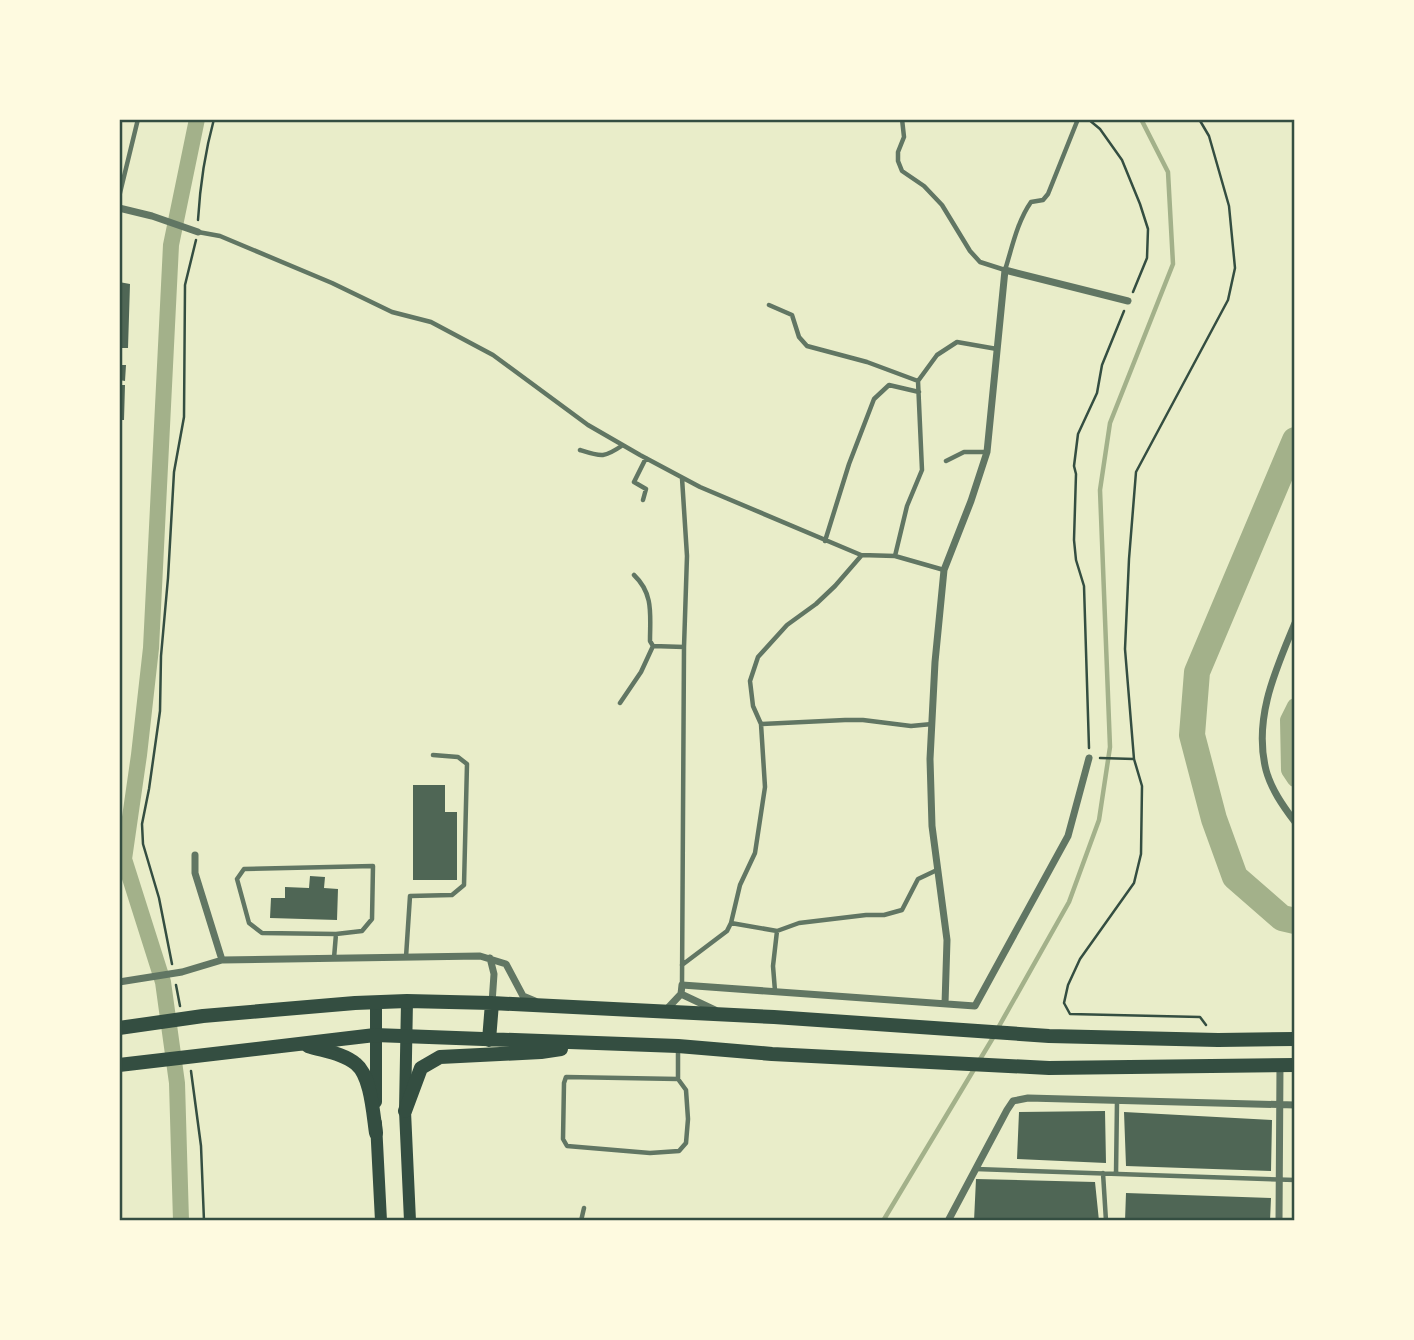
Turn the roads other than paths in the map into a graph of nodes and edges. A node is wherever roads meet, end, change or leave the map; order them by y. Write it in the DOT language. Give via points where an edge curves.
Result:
graph roads {
  1 [pos="138,119"];
  2 [pos="902,119"];
  3 [pos="1078,119"];
  4 [pos="119,197"];
  5 [pos="119,208"];
  6 [pos="194,230"];
  7 [pos="1005,270"];
  8 [pos="1128,302"];
  9 [pos="769,305"];
  10 [pos="997,349"];
  11 [pos="918,381"];
  12 [pos="919,392"];
  13 [pos="623,445"];
  14 [pos="580,450"];
  15 [pos="987,452"];
  16 [pos="646,458"];
  17 [pos="946,461"];
  18 [pos="681,477"];
  19 [pos="643,500"];
  20 [pos="825,541"];
  21 [pos="861,555"];
  22 [pos="895,556"];
  23 [pos="944,570"];
  24 [pos="634,575"];
  25 [pos="1295,623"];
  26 [pos="653,646"];
  27 [pos="684,647"];
  28 [pos="620,703"];
  29 [pos="761,724"];
  30 [pos="932,724"];
  31 [pos="433,755"];
  32 [pos="1092,758"];
  33 [pos="1295,822"];
  34 [pos="195,855"];
  35 [pos="938,869"];
  36 [pos="731,923"];
  37 [pos="777,931"];
  38 [pos="336,934"];
  39 [pos="406,957"];
  40 [pos="334,958"];
  41 [pos="490,958"];
  42 [pos="222,960"];
  43 [pos="682,965"];
  44 [pos="123,982"];
  45 [pos="681,990"];
  46 [pos="775,992"];
  47 [pos="407,1001"];
  48 [pos="376,1002"];
  49 [pos="492,1003"];
  50 [pos="945,1004"];
  51 [pos="545,1006"];
  52 [pos="664,1012"];
  53 [pos="723,1014"];
  54 [pos="119,1028"];
  55 [pos="376,1035"];
  56 [pos="407,1036"];
  57 [pos="1295,1039"];
  58 [pos="489,1040"];
  59 [pos="301,1044"];
  60 [pos="593,1044"];
  61 [pos="678,1046"];
  62 [pos="119,1065"];
  63 [pos="1288,1065"];
  64 [pos="678,1079"];
  65 [pos="1117,1101"];
  66 [pos="1280,1105"];
  67 [pos="1295,1105"];
  68 [pos="405,1111"];
  69 [pos="376,1133"];
  70 [pos="975,1169"];
  71 [pos="1102,1173"];
  72 [pos="1116,1174"];
  73 [pos="1279,1179"];
  74 [pos="1295,1180"];
  75 [pos="584,1208"];
  76 [pos="381,1221"];
  77 [pos="410,1221"];
  78 [pos="581,1221"];
  79 [pos="948,1221"];
  80 [pos="1106,1221"];
  81 [pos="1279,1221"];
  1 -- 4 [label="lane"];
  2 -- 7 [label="lane" via="904,137 898,162 902,171 942,205 980,262"];
  3 -- 7 [label="lane" via="1048,194 1026,209"];
  5 -- 6 [label="street"];
  6 -- 13 [label="lane" via="220,236 392,312 431,322 493,355"];
  7 -- 8 [label="street"];
  7 -- 10 [label="street"];
  9 -- 11 [label="lane" via="792,315 807,346"];
  10 -- 11 [label="lane" via="957,342 937,355"];
  10 -- 15 [label="street"];
  11 -- 12 [label="lane"];
  12 -- 20 [label="lane" via="889,385 874,399"];
  12 -- 22 [label="lane" via="922,470 907,506"];
  13 -- 14 [label="lane" via="607,455"];
  13 -- 16 [label="lane"];
  15 -- 17 [label="lane" via="964,452"];
  15 -- 23 [label="street"];
  16 -- 18 [label="lane"];
  16 -- 19 [label="lane" via="634,482 646,489"];
  18 -- 20 [label="lane"];
  18 -- 27 [label="lane" via="687,556"];
  20 -- 21 [label="lane"];
  21 -- 22 [label="lane"];
  21 -- 29 [label="lane" via="835,586 787,625 758,657 750,681"];
  22 -- 23 [label="lane"];
  23 -- 30 [label="street"];
  24 -- 26 [label="lane" via="643,584 650,606"];
  25 -- 33 [label="street" via="1272,677 1263,742 1266,771 1280,803"];
  26 -- 27 [label="lane"];
  26 -- 28 [label="lane"];
  27 -- 43 [label="lane"];
  29 -- 30 [label="lane" via="845,720"];
  29 -- 36 [label="lane" via="765,788 755,853 740,885"];
  30 -- 35 [label="street" via="932,825"];
  31 -- 39 [label="lane" via="458,757 467,764 464,886 452,895 410,896"];
  32 -- 50 [label="street" via="1068,836 975,1006"];
  34 -- 42 [label="street" via="195,873"];
  35 -- 37 [label="lane" via="918,879 902,910 799,923"];
  35 -- 50 [label="street" via="947,940"];
  36 -- 37 [label="lane"];
  36 -- 43 [label="lane"];
  37 -- 46 [label="lane"];
  38 -- 38 [label="lane" via="262,933 249,923 237,879 244,869 373,866 372,919 362,931"];
  38 -- 40 [label="lane"];
  39 -- 40 [label="street"];
  39 -- 41 [label="street"];
  40 -- 42 [label="street"];
  41 -- 49 [label="street"];
  41 -- 51 [label="street" via="506,964 523,996"];
  42 -- 44 [label="street"];
  43 -- 45 [label="lane"];
  45 -- 46 [label="street"];
  45 -- 52 [label="street"];
  45 -- 53 [label="street"];
  46 -- 50 [label="street"];
  47 -- 48 [label="highway"];
  47 -- 49 [label="highway"];
  47 -- 56 [label="main road"];
  48 -- 54 [label="highway"];
  48 -- 55 [label="main road"];
  49 -- 51 [label="highway"];
  49 -- 58 [label="highway"];
  51 -- 52 [label="highway"];
  52 -- 53 [label="highway"];
  53 -- 57 [label="highway" via="1049,1036"];
  55 -- 56 [label="highway"];
  55 -- 59 [label="highway"];
  55 -- 69 [label="main road"];
  56 -- 58 [label="highway"];
  56 -- 68 [label="main road"];
  58 -- 60 [label="highway"];
  59 -- 62 [label="highway"];
  59 -- 69 [label="highway" via="356,1064 366,1076"];
  60 -- 61 [label="highway"];
  60 -- 68 [label="highway" via="541,1052 440,1057 421,1068"];
  61 -- 63 [label="highway" via="1049,1068"];
  61 -- 64 [label="lane"];
  63 -- 66 [label="street"];
  64 -- 64 [label="lane" via="566,1077 563,1139 567,1146 680,1151 687,1143 688,1119 686,1090"];
  65 -- 66 [label="street"];
  65 -- 70 [label="street" via="1013,1101"];
  65 -- 72 [label="lane"];
  66 -- 67 [label="street"];
  66 -- 73 [label="street"];
  68 -- 77 [label="main road"];
  69 -- 76 [label="main road"];
  70 -- 71 [label="lane"];
  70 -- 79 [label="street"];
  71 -- 72 [label="lane"];
  71 -- 80 [label="lane"];
  72 -- 73 [label="lane"];
  73 -- 74 [label="lane"];
  73 -- 81 [label="street"];
  75 -- 78 [label="lane"];
}
